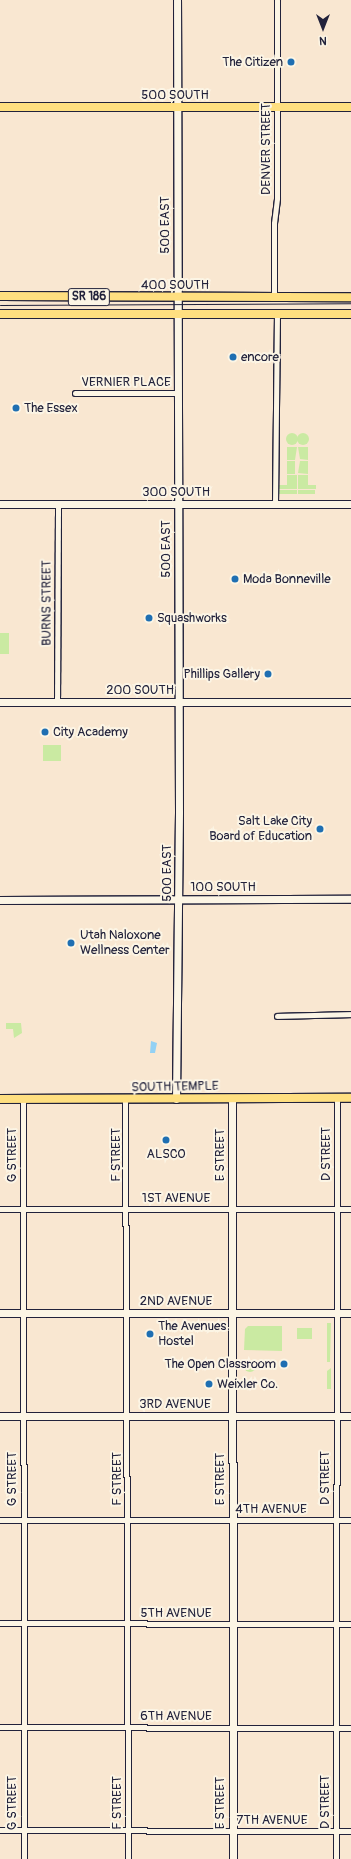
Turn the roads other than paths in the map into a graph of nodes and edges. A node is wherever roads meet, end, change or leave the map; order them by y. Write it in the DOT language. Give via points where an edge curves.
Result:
graph roads {
  1 [pos="177,0"];
  2 [pos="277,0"];
  3 [pos="0,107"];
  4 [pos="177,107"];
  5 [pos="277,107"];
  6 [pos="351,107"];
  7 [pos="0,296"];
  8 [pos="177,297"];
  9 [pos="274,297"];
  10 [pos="351,297"];
  11 [pos="0,314"];
  12 [pos="177,314"];
  13 [pos="277,314"];
  14 [pos="351,314"];
  15 [pos="75,393"];
  16 [pos="177,393"];
  17 [pos="0,504"];
  18 [pos="58,504"];
  19 [pos="178,504"];
  20 [pos="275,504"];
  21 [pos="351,504"];
  22 [pos="0,702"];
  23 [pos="57,702"];
  24 [pos="178,702"];
  25 [pos="351,702"];
  26 [pos="351,899"];
  27 [pos="0,900"];
  28 [pos="179,900"];
  29 [pos="351,1014"];
  30 [pos="277,1016"];
  31 [pos="232,1098"];
  32 [pos="337,1098"];
  33 [pos="351,1098"];
  34 [pos="23,1099"];
  35 [pos="125,1099"];
  36 [pos="176,1099"];
  37 [pos="0,1100"];
  38 [pos="0,1209"];
  39 [pos="24,1209"];
  40 [pos="127,1209"];
  41 [pos="232,1209"];
  42 [pos="336,1209"];
  43 [pos="351,1209"];
  44 [pos="0,1313"];
  45 [pos="128,1313"];
  46 [pos="23,1314"];
  47 [pos="233,1314"];
  48 [pos="336,1314"];
  49 [pos="351,1314"];
  50 [pos="0,1416"];
  51 [pos="24,1416"];
  52 [pos="127,1416"];
  53 [pos="232,1416"];
  54 [pos="336,1416"];
  55 [pos="351,1416"];
  56 [pos="0,1520"];
  57 [pos="24,1520"];
  58 [pos="128,1520"];
  59 [pos="336,1520"];
  60 [pos="351,1520"];
  61 [pos="232,1521"];
  62 [pos="0,1623"];
  63 [pos="24,1623"];
  64 [pos="128,1624"];
  65 [pos="232,1624"];
  66 [pos="336,1624"];
  67 [pos="351,1624"];
  68 [pos="0,1727"];
  69 [pos="24,1727"];
  70 [pos="128,1727"];
  71 [pos="232,1728"];
  72 [pos="336,1728"];
  73 [pos="351,1728"];
  74 [pos="0,1830"];
  75 [pos="24,1830"];
  76 [pos="128,1830"];
  77 [pos="232,1830"];
  78 [pos="336,1831"];
  79 [pos="351,1831"];
  80 [pos="24,1859"];
  81 [pos="128,1859"];
  82 [pos="232,1859"];
  83 [pos="336,1859"];
  1 -- 4 [label="street, 500 EAST"];
  2 -- 5 [label="street, DENVER STREET"];
  3 -- 4 [label="main road, 500 SOUTH"];
  4 -- 5 [label="main road, 500 SOUTH"];
  4 -- 8 [label="street, 500 EAST"];
  5 -- 6 [label="main road, 500 SOUTH"];
  5 -- 9 [label="street, DENVER STREET"];
  7 -- 8 [label="main road, 400 SOUTH / SR 186"];
  8 -- 9 [label="main road, 400 SOUTH / SR 186"];
  8 -- 12 [label="street, 500 EAST"];
  9 -- 10 [label="main road, 400 SOUTH / SR 186"];
  11 -- 12 [label="main road, SR 186"];
  12 -- 13 [label="main road, SR 186"];
  12 -- 16 [label="street, 500 EAST"];
  13 -- 14 [label="main road, SR 186"];
  13 -- 20 [label="street"];
  15 -- 16 [label="street, VERNIER PLACE"];
  16 -- 19 [label="street, 500 EAST"];
  17 -- 18 [label="street, 300 SOUTH"];
  18 -- 19 [label="street, 300 SOUTH"];
  18 -- 23 [label="street, BURNS STREET"];
  19 -- 20 [label="street, 300 SOUTH"];
  19 -- 24 [label="street, 500 EAST"];
  20 -- 21 [label="street, 300 SOUTH"];
  22 -- 23 [label="street, 200 SOUTH"];
  23 -- 24 [label="street, 200 SOUTH"];
  24 -- 25 [label="street, 200 SOUTH"];
  24 -- 28 [label="street, 500 EAST"];
  26 -- 28 [label="street, 100 SOUTH"];
  27 -- 28 [label="street, 100 SOUTH"];
  28 -- 36 [label="street, 500 EAST"];
  29 -- 30 [label="street"];
  31 -- 32 [label="main road, SOUTH TEMPLE"];
  31 -- 36 [label="main road, SOUTH TEMPLE"];
  31 -- 41 [label="street, E STREET"];
  32 -- 33 [label="main road, SOUTH TEMPLE"];
  32 -- 42 [label="street, D STREET"];
  34 -- 35 [label="main road, SOUTH TEMPLE"];
  34 -- 37 [label="main road, SOUTH TEMPLE"];
  34 -- 39 [label="street, G STREET"];
  35 -- 36 [label="main road, SOUTH TEMPLE"];
  35 -- 40 [label="street, F STREET"];
  38 -- 39 [label="street, 1ST AVENUE"];
  39 -- 40 [label="street, 1ST AVENUE"];
  39 -- 46 [label="street, G STREET"];
  40 -- 41 [label="street, 1ST AVENUE"];
  40 -- 45 [label="street, F STREET"];
  41 -- 42 [label="street, 1ST AVENUE"];
  41 -- 47 [label="street, E STREET"];
  42 -- 43 [label="street, 1ST AVENUE"];
  42 -- 48 [label="street, D STREET"];
  44 -- 46 [label="street, 2ND AVENUE"];
  45 -- 46 [label="street, 2ND AVENUE"];
  45 -- 47 [label="street, 2ND AVENUE"];
  45 -- 52 [label="street, F STREET"];
  46 -- 51 [label="street, G STREET"];
  47 -- 48 [label="street, 2ND AVENUE"];
  47 -- 53 [label="street, E STREET"];
  48 -- 49 [label="street, 2ND AVENUE"];
  48 -- 54 [label="street, D STREET"];
  50 -- 51 [label="street, 3RD AVENUE"];
  51 -- 52 [label="street, 3RD AVENUE"];
  51 -- 57 [label="street, G STREET"];
  52 -- 53 [label="street, 3RD AVENUE"];
  52 -- 58 [label="street, F STREET"];
  53 -- 54 [label="street, 3RD AVENUE"];
  53 -- 61 [label="street, E STREET"];
  54 -- 55 [label="street, 3RD AVENUE"];
  54 -- 59 [label="street, D STREET"];
  56 -- 57 [label="street, 4TH AVENUE"];
  57 -- 58 [label="street, 4TH AVENUE"];
  57 -- 63 [label="street, G STREET"];
  58 -- 61 [label="street, 4TH AVENUE"];
  58 -- 64 [label="street, F STREET"];
  59 -- 60 [label="street, 4TH AVENUE"];
  59 -- 61 [label="street, 4TH AVENUE"];
  59 -- 66 [label="street, D STREET"];
  61 -- 65 [label="street, E STREET"];
  62 -- 63 [label="street, 5TH AVENUE"];
  63 -- 64 [label="street, 5TH AVENUE"];
  63 -- 69 [label="street, G STREET"];
  64 -- 65 [label="street, 5TH AVENUE"];
  64 -- 70 [label="street, F STREET"];
  65 -- 66 [label="street, 5TH AVENUE"];
  65 -- 71 [label="street, E STREET"];
  66 -- 67 [label="street, 5TH AVENUE"];
  66 -- 72 [label="street, D STREET"];
  68 -- 69 [label="street, 6TH AVENUE"];
  69 -- 70 [label="street, 6TH AVENUE"];
  69 -- 75 [label="street, G STREET"];
  70 -- 71 [label="street, 6TH AVENUE"];
  70 -- 76 [label="street, F STREET"];
  71 -- 72 [label="street, 6TH AVENUE"];
  71 -- 77 [label="street, E STREET"];
  72 -- 73 [label="street, 6TH AVENUE"];
  72 -- 78 [label="street, D STREET"];
  74 -- 75 [label="street, 7TH AVENUE"];
  75 -- 76 [label="street, 7TH AVENUE"];
  75 -- 80 [label="street, G STREET"];
  76 -- 77 [label="street, 7TH AVENUE"];
  76 -- 81 [label="street, F STREET"];
  77 -- 78 [label="street, 7TH AVENUE"];
  77 -- 82 [label="street, E STREET"];
  78 -- 79 [label="street, 7TH AVENUE"];
  78 -- 83 [label="street, D STREET"];
}
